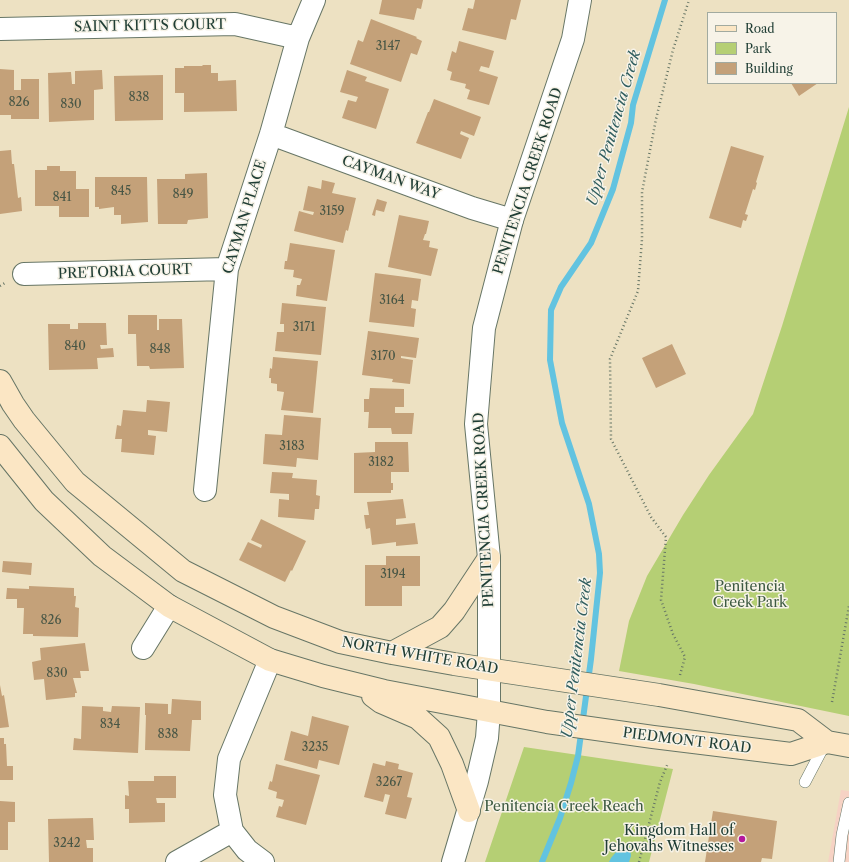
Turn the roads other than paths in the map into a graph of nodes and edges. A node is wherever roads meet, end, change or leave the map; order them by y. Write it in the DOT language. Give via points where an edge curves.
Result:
graph roads {
  1 [pos="314,0"];
  2 [pos="580,0"];
  3 [pos="0,29"];
  4 [pos="298,38"];
  5 [pos="271,134"];
  6 [pos="512,220"];
  7 [pos="227,269"];
  8 [pos="14,279"];
  9 [pos="0,381"];
  10 [pos="0,446"];
  11 [pos="206,490"];
  12 [pos="489,558"];
  13 [pos="169,606"];
  14 [pos="143,648"];
  15 [pos="392,653"];
  16 [pos="270,660"];
  17 [pos="490,669"];
  18 [pos="554,679"];
  19 [pos="356,684"];
  20 [pos="489,711"];
  21 [pos="826,742"];
  22 [pos="849,746"];
  23 [pos="805,782"];
  24 [pos="849,803"];
  25 [pos="469,811"];
  26 [pos="232,830"];
  27 [pos="177,862"];
  28 [pos="263,862"];
  29 [pos="453,862"];
  30 [pos="839,862"];
  1 -- 4 [label="street, CAYMAN PLACE"];
  2 -- 6 [label="street, PENITENCIA CREEK ROAD" via="573,39"];
  3 -- 4 [label="street, SAINT KITTS COURT" via="235,24"];
  4 -- 5 [label="street, CAYMAN PLACE"];
  5 -- 6 [label="street, CAYMAN WAY" via="472,208"];
  5 -- 7 [label="street, CAYMAN PLACE"];
  6 -- 12 [label="street, PENITENCIA CREEK ROAD" via="484,328 476,424"];
  7 -- 8 [label="street, PRETORIA COURT"];
  7 -- 11 [label="street, CAYMAN PLACE"];
  9 -- 15 [label="main road, NORTH WHITE ROAD" via="24,420 75,482 183,571 274,617 340,642"];
  10 -- 13 [label="main road" via="44,501 102,556"];
  12 -- 15 [label="main road" via="454,611 440,627"];
  12 -- 17 [label="street, PENITENCIA CREEK ROAD"];
  13 -- 14 [label="street"];
  13 -- 16 [label="main road"];
  15 -- 17 [label="main road, NORTH WHITE ROAD"];
  16 -- 19 [label="main road"];
  16 -- 26 [label="street" via="229,759 225,794"];
  17 -- 18 [label="main road, NORTH WHITE ROAD"];
  17 -- 20 [label="street, PENITENCIA CREEK ROAD"];
  18 -- 21 [label="main road, PIEDMONT ROAD" via="798,720"];
  19 -- 20 [label="main road"];
  19 -- 25 [label="main road" via="381,702 418,718 439,737"];
  20 -- 21 [label="main road, PIEDMONT ROAD" via="547,722 791,754"];
  20 -- 25 [label="street, PENITENCIA CREEK ROAD" via="486,738"];
  21 -- 22 [label="main road, PIEDMONT ROAD"];
  21 -- 23 [label="lane"];
  24 -- 30 [label="lane"];
  25 -- 29 [label="street, PENITENCIA CREEK ROAD"];
  26 -- 27 [label="street"];
  26 -- 28 [label="street" via="247,850"];
}
